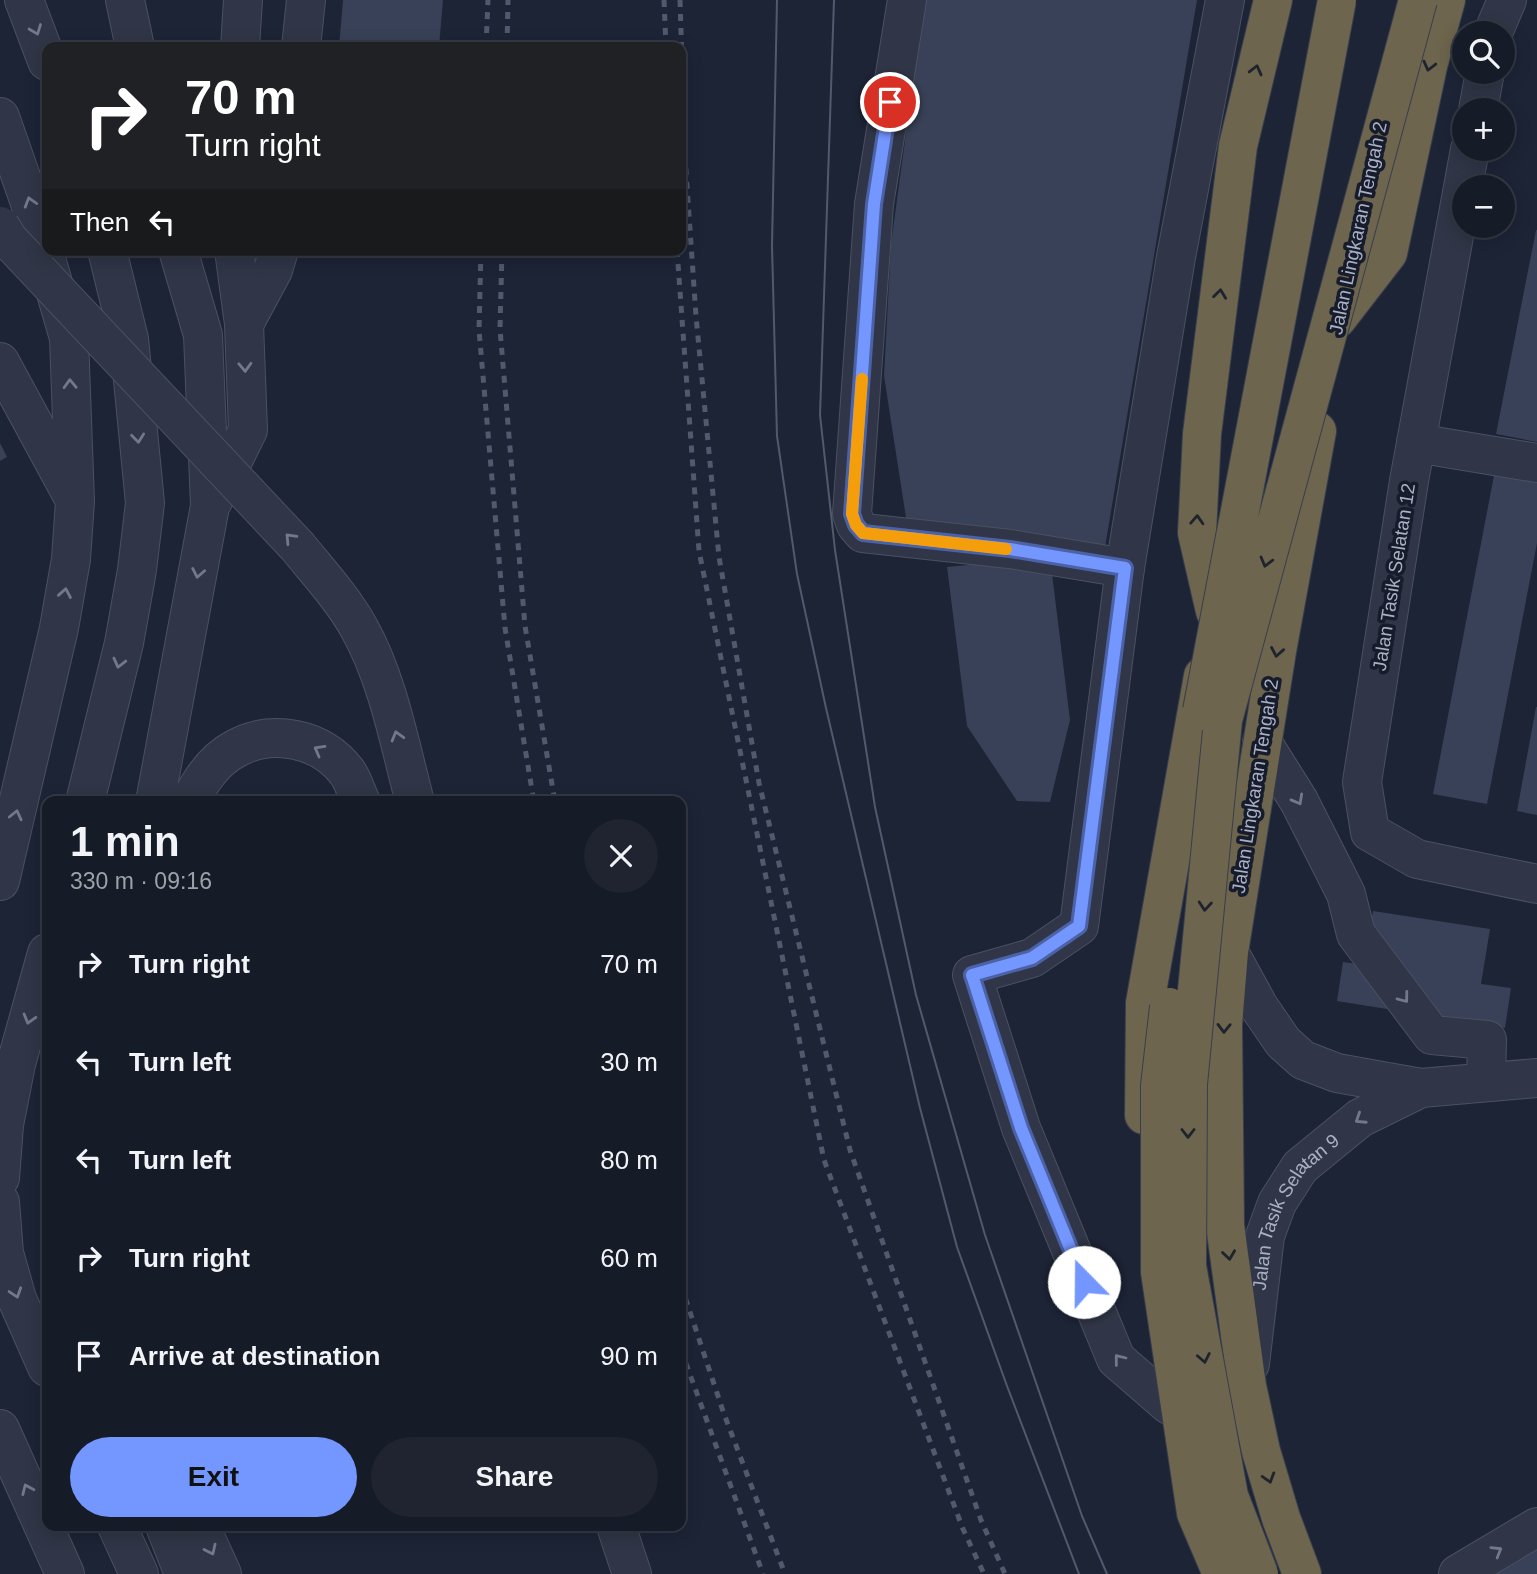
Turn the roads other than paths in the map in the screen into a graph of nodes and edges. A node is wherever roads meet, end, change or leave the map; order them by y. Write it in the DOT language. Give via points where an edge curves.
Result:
graph roads {
  1 [pos="24,0"];
  2 [pos="125,0"];
  3 [pos="243,0"];
  4 [pos="306,0"];
  5 [pos="907,0"];
  6 [pos="1225,0"];
  7 [pos="1273,0"];
  8 [pos="1336,0"];
  9 [pos="1409,0"];
  10 [pos="1418,0"];
  11 [pos="1446,0"];
  12 [pos="1507,0"];
  13 [pos="1498,21"];
  14 [pos="134,42"];
  15 [pos="240,42"];
  16 [pos="302,42"];
  17 [pos="42,48"];
  18 [pos="0,117"];
  19 [pos="1468,161"];
  20 [pos="0,226"];
  21 [pos="42,245"];
  22 [pos="45,256"];
  23 [pos="108,256"];
  24 [pos="179,256"];
  25 [pos="235,256"];
  26 [pos="277,256"];
  27 [pos="1337,319"];
  28 [pos="244,324"];
  29 [pos="1,363"];
  30 [pos="1416,443"];
  31 [pos="1537,463"];
  32 [pos="75,501"];
  33 [pos="210,506"];
  34 [pos="1125,568"];
  35 [pos="1215,611"];
  36 [pos="1262,742"];
  37 [pos="86,796"];
  38 [pos="156,796"];
  39 [pos="193,796"];
  40 [pos="357,796"];
  41 [pos="413,796"];
  42 [pos="0,881"];
  43 [pos="1537,884"];
  44 [pos="1229,952"];
  45 [pos="42,971"];
  46 [pos="1537,1078"];
  47 [pos="1486,1082"];
  48 [pos="1421,1088"];
  49 [pos="0,1178"];
  50 [pos="0,1202"];
  51 [pos="42,1356"];
  52 [pos="1247,1386"];
  53 [pos="1169,1405"];
  54 [pos="0,1429"];
  55 [pos="42,1523"];
  56 [pos="1537,1527"];
  57 [pos="46,1531"];
  58 [pos="119,1531"];
  59 [pos="167,1531"];
  60 [pos="202,1531"];
  61 [pos="618,1531"];
  62 [pos="65,1574"];
  63 [pos="139,1574"];
  64 [pos="184,1574"];
  65 [pos="222,1574"];
  66 [pos="632,1574"];
  67 [pos="1220,1574"];
  68 [pos="1259,1574"];
  69 [pos="1302,1574"];
  70 [pos="1458,1574"];
  1 -- 17 [label="street, one-way"];
  2 -- 14 [label="street"];
  3 -- 15 [label="street"];
  4 -- 16 [label="street"];
  5 -- 34 [label="street" via="874,204 852,514 856,525 863,533 1010,549"];
  6 -- 34 [label="street" via="1176,257"];
  35 -- 7 [label="highway, one-way" via="1197,533 1202,434 1238,146"];
  8 -- 35 [label="highway"];
  8 -- 67 [label="highway, bridge" via="1201,715 1160,1086 1160,1272 1196,1513"];
  9 -- 27 [label="highway, Jalan Lingkaran Tengah 2"];
  10 -- 68 [label="highway, one-way, bridge" via="1223,720 1188,1084 1186,1266 1229,1496"];
  11 -- 27 [label="highway, one-way" via="1388,253"];
  12 -- 13 [label="street"];
  21 -- 18 [label="street, one-way"];
  19 -- 30 [label="street, Jalan Tasik Selatan 12"];
  41 -- 20 [label="street, one-way, bridge" via="382,682 359,629 327,583"];
  32 -- 22 [label="street, one-way" via="69,338"];
  23 -- 37 [label="street, one-way" via="129,340 145,503 124,643"];
  24 -- 33 [label="street" via="202,335"];
  25 -- 28 [label="street"];
  26 -- 28 [label="street"];
  27 -- 36 [label="highway, Jalan Lingkaran Tengah 2, one-way"];
  28 -- 33 [label="street, one-way" via="248,430"];
  29 -- 32 [label="street"];
  30 -- 31 [label="street"];
  30 -- 43 [label="street, Jalan Tasik Selatan 12" via="1362,782 1370,832 1417,859"];
  42 -- 32 [label="street, one-way" via="59,628"];
  33 -- 38 [label="street, one-way"];
  53 -- 34 [label="street, one-way" via="1116,1359 1021,1128 972,975 1032,958 1079,926"];
  35 -- 53 [label="highway" via="1144,1003 1145,1175"];
  36 -- 44 [label="highway, Jalan Lingkaran Tengah 2"];
  36 -- 47 [label="street, one-way" via="1346,894 1356,934 1432,1035 1487,1040"];
  40 -- 39 [label="street, one-way" via="348,774 335,760 302,741 281,737 234,749 214,766"];
  44 -- 48 [label="street, Jalan Tasik Selatan 9" via="1259,1007 1283,1042 1303,1060 1337,1073"];
  44 -- 52 [label="highway, Jalan Lingkaran Tengah 2, one-way" via="1223,1025 1225,1225"];
  45 -- 49 [label="street, one-way" via="16,1064"];
  46 -- 47 [label="street, Jalan Tasik Selatan 9"];
  47 -- 48 [label="street, Jalan Tasik Selatan 9"];
  48 -- 52 [label="street, Jalan Tasik Selatan 9, one-way" via="1360,1118 1300,1167 1277,1203 1265,1236"];
  50 -- 51 [label="street, one-way" via="4,1253 17,1299"];
  52 -- 69 [label="highway, Jalan Lingkaran Tengah 2, one-way" via="1280,1518"];
  53 -- 67 [label="highway"];
  55 -- 54 [label="street, one-way"];
  70 -- 56 [label="street, one-way"];
  62 -- 57 [label="street, one-way"];
  58 -- 63 [label="street"];
  59 -- 64 [label="street"];
  60 -- 65 [label="street, one-way"];
  61 -- 66 [label="street"];
}
